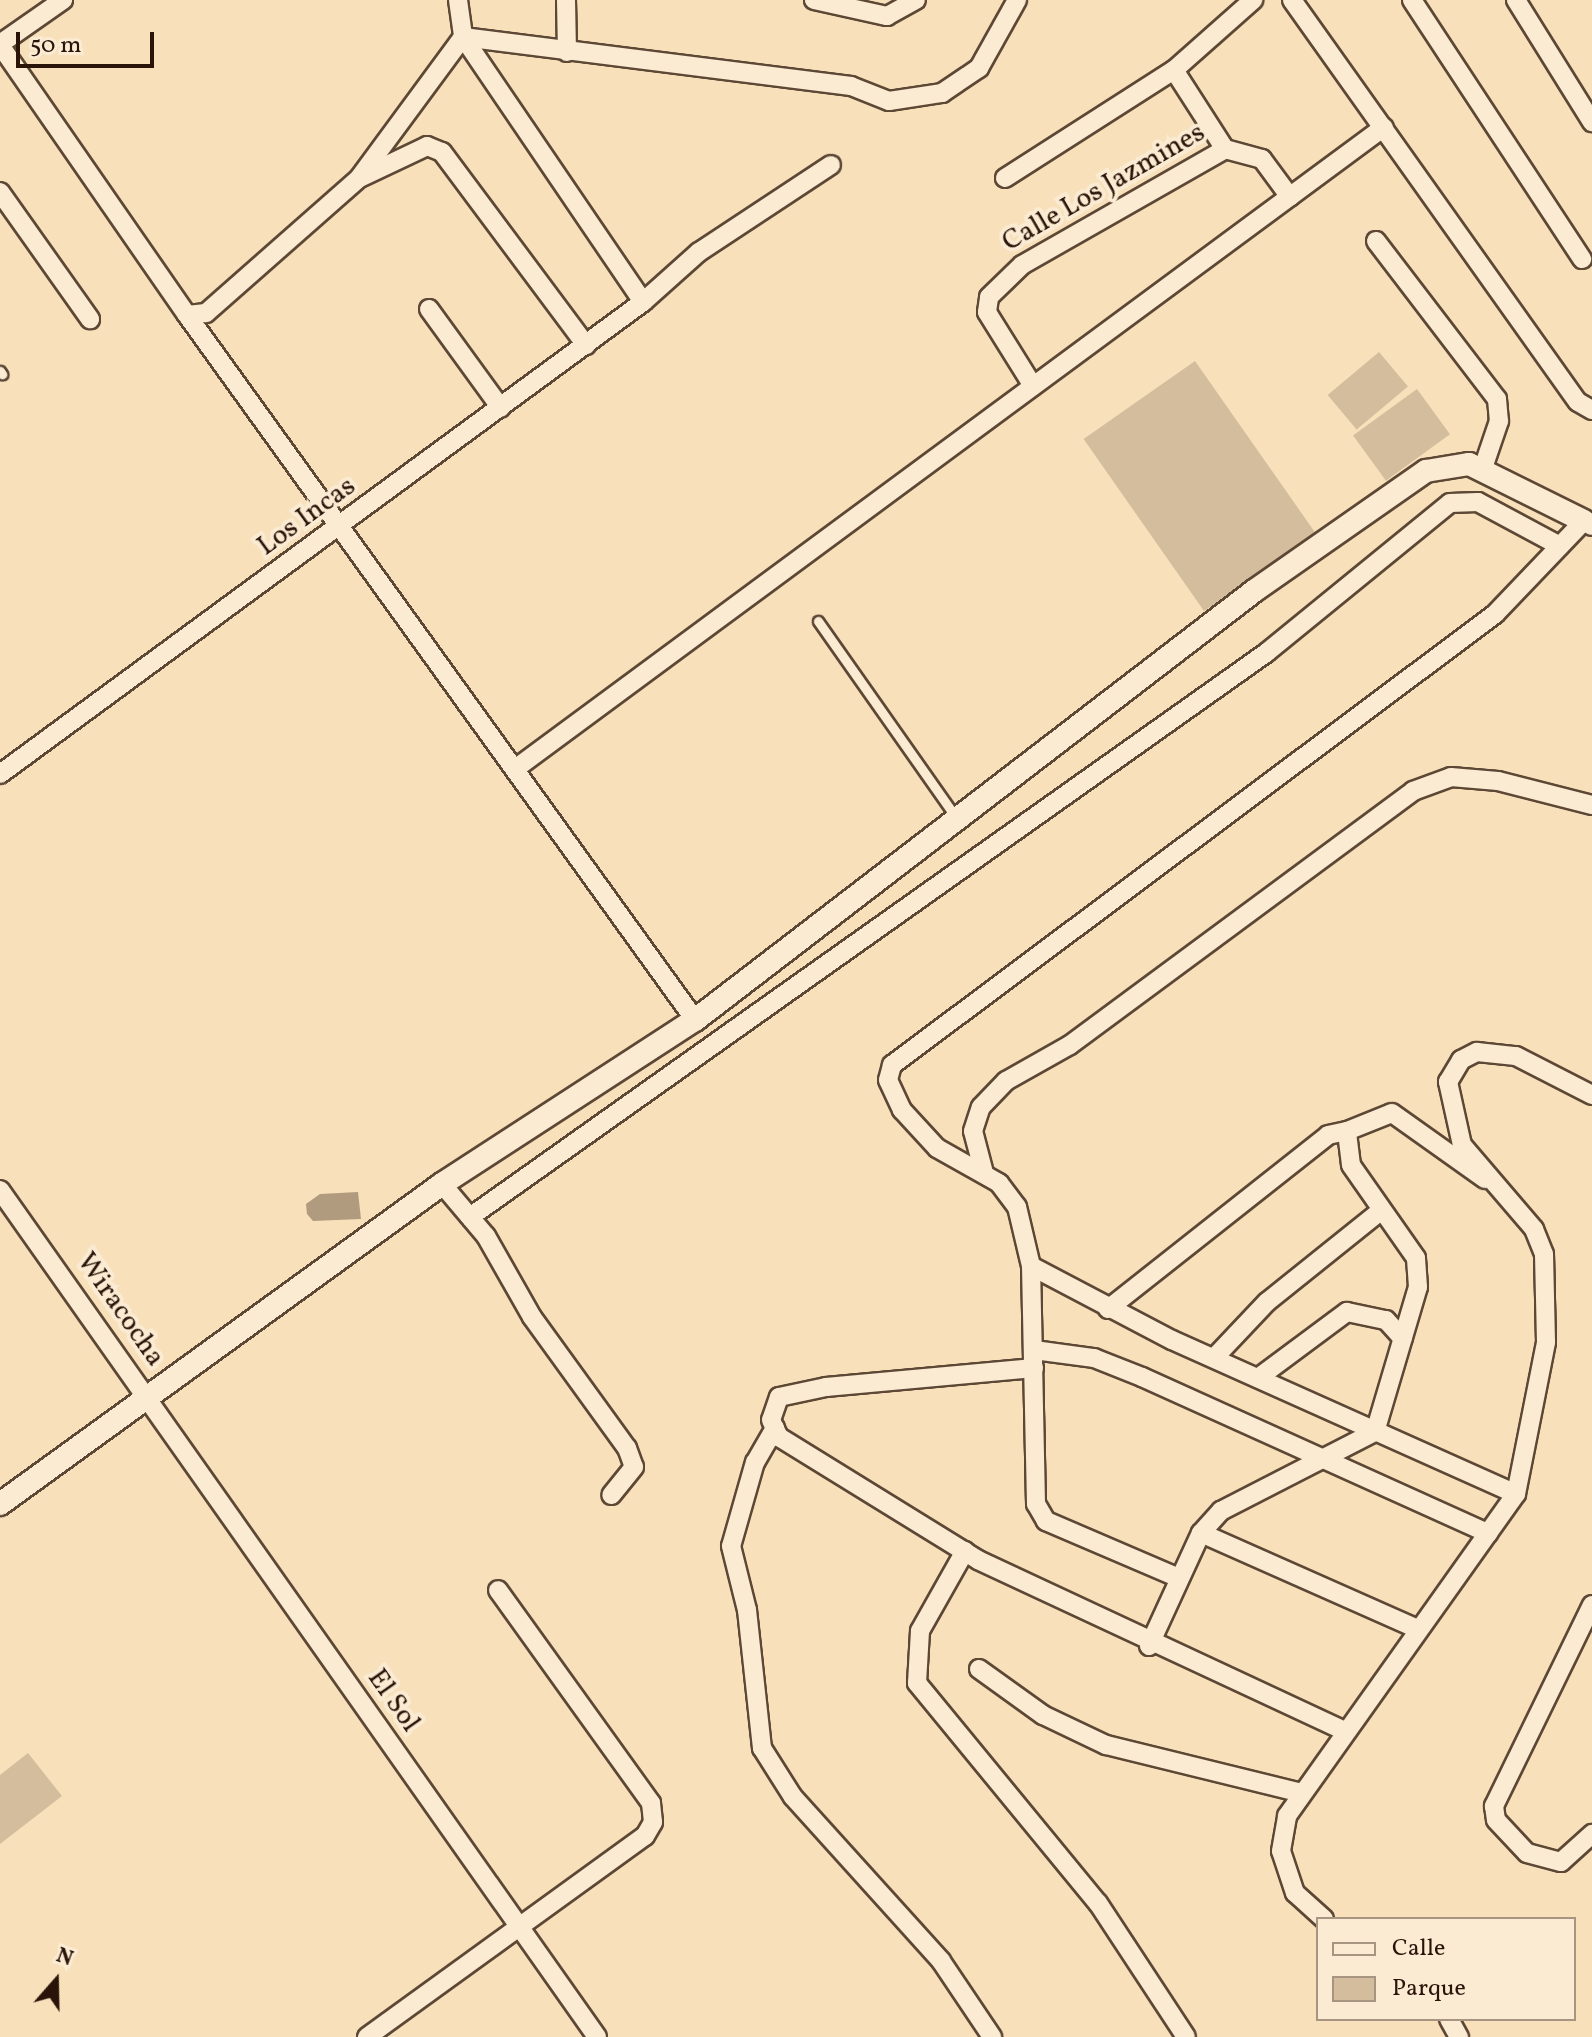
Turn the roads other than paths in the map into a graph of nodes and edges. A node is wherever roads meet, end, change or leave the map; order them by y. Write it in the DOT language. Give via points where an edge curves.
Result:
graph roads {
  1 [pos="63,0"];
  2 [pos="458,0"];
  3 [pos="566,0"];
  4 [pos="814,0"];
  5 [pos="916,0"];
  6 [pos="1017,0"];
  7 [pos="1253,0"];
  8 [pos="1292,0"];
  9 [pos="1412,0"];
  10 [pos="1516,0"];
  11 [pos="463,37"];
  12 [pos="0,44"];
  13 [pos="567,52"];
  14 [pos="1174,70"];
  15 [pos="1592,122"];
  16 [pos="1384,127"];
  17 [pos="1225,149"];
  18 [pos="831,165"];
  19 [pos="359,178"];
  20 [pos="1005,178"];
  21 [pos="0,192"];
  22 [pos="1290,197"];
  23 [pos="1376,241"];
  24 [pos="1582,259"];
  25 [pos="643,302"];
  26 [pos="429,309"];
  27 [pos="187,315"];
  28 [pos="90,319"];
  29 [pos="586,345"];
  30 [pos="1033,386"];
  31 [pos="501,408"];
  32 [pos="1592,410"];
  33 [pos="1482,471"];
  34 [pos="1588,524"];
  35 [pos="337,530"];
  36 [pos="1560,546"];
  37 [pos="818,621"];
  38 [pos="519,766"];
  39 [pos="0,774"];
  40 [pos="1592,805"];
  41 [pos="957,819"];
  42 [pos="695,1020"];
  43 [pos="1592,1095"];
  44 [pos="1347,1131"];
  45 [pos="984,1173"];
  46 [pos="1487,1181"];
  47 [pos="442,1184"];
  48 [pos="0,1190"];
  49 [pos="1382,1210"];
  50 [pos="470,1217"];
  51 [pos="1031,1266"];
  52 [pos="1108,1309"];
  53 [pos="1403,1339"];
  54 [pos="1214,1358"];
  55 [pos="1034,1359"];
  56 [pos="1258,1378"];
  57 [pos="143,1397"];
  58 [pos="775,1428"];
  59 [pos="1375,1432"];
  60 [pos="1328,1460"];
  61 [pos="1516,1494"];
  62 [pos="611,1495"];
  63 [pos="0,1504"];
  64 [pos="1201,1533"];
  65 [pos="1488,1533"];
  66 [pos="965,1551"];
  67 [pos="1179,1578"];
  68 [pos="498,1590"];
  69 [pos="1592,1605"];
  70 [pos="1418,1629"];
  71 [pos="1149,1646"];
  72 [pos="979,1669"];
  73 [pos="1342,1730"];
  74 [pos="1301,1793"];
  75 [pos="1592,1834"];
  76 [pos="1322,1917"];
  77 [pos="518,1925"];
  78 [pos="367,2037"];
  79 [pos="597,2037"];
  80 [pos="992,2037"];
  81 [pos="1186,2037"];
  1 -- 12 [label="street"];
  2 -- 11 [label="street"];
  3 -- 13 [label="street"];
  4 -- 5 [label="street" via="887,16"];
  6 -- 13 [label="street" via="979,68 942,93 889,101 851,86"];
  7 -- 14 [label="street"];
  8 -- 16 [label="street"];
  9 -- 24 [label="street"];
  10 -- 15 [label="street"];
  11 -- 13 [label="street"];
  11 -- 19 [label="street"];
  11 -- 25 [label="street"];
  12 -- 27 [label="street"];
  14 -- 17 [label="street"];
  14 -- 20 [label="street"];
  16 -- 22 [label="street"];
  16 -- 32 [label="street" via="1578,402"];
  17 -- 22 [label="street, Calle Los Jazmines" via="1262,159"];
  17 -- 30 [label="street, Calle Los Jazmines" via="1002,280 987,312"];
  18 -- 25 [label="street, Los Incas" via="699,252"];
  19 -- 27 [label="street" via="206,313"];
  19 -- 29 [label="street" via="427,146 442,152"];
  21 -- 28 [label="street"];
  22 -- 30 [label="street"];
  23 -- 33 [label="street" via="1497,399 1499,421"];
  25 -- 29 [label="street, Los Incas"];
  26 -- 31 [label="street"];
  27 -- 35 [label="street"];
  29 -- 31 [label="street, Los Incas"];
  30 -- 38 [label="street"];
  31 -- 35 [label="street, Los Incas"];
  33 -- 34 [label="street"];
  33 -- 41 [label="street" via="1445,464 1426,471 1254,591"];
  34 -- 36 [label="street"];
  35 -- 38 [label="street"];
  35 -- 39 [label="street, Los Incas"];
  36 -- 45 [label="street" via="1495,614 903,1052 888,1080 902,1110 937,1148"];
  36 -- 50 [label="street" via="1478,502 1450,503 1266,653"];
  37 -- 41 [label="lane"];
  38 -- 42 [label="street"];
  40 -- 45 [label="street" via="1498,781 1451,777 1413,791 1070,1045 1006,1081 981,1107 973,1131"];
  41 -- 42 [label="street"];
  42 -- 47 [label="street"];
  43 -- 46 [label="street" via="1516,1056 1477,1052 1461,1060 1448,1082 1451,1112"];
  44 -- 46 [label="street" via="1392,1113"];
  44 -- 49 [label="street" via="1345,1153"];
  44 -- 52 [label="street" via="1317,1143"];
  45 -- 51 [label="street" via="1017,1207"];
  46 -- 61 [label="street" via="1534,1229 1544,1254 1546,1342"];
  47 -- 50 [label="street"];
  47 -- 57 [label="street"];
  48 -- 57 [label="street, Wiracocha"];
  49 -- 53 [label="street" via="1416,1258 1418,1287"];
  49 -- 54 [label="street" via="1267,1302"];
  50 -- 62 [label="street" via="627,1448 634,1467"];
  51 -- 52 [label="street"];
  51 -- 55 [label="street"];
  52 -- 54 [label="street"];
  53 -- 56 [label="street" via="1386,1320 1347,1312"];
  53 -- 59 [label="street"];
  54 -- 56 [label="street"];
  55 -- 58 [label="street" via="779,1397"];
  55 -- 60 [label="street" via="1094,1358"];
  55 -- 67 [label="street" via="1036,1504 1046,1521"];
  56 -- 59 [label="street"];
  57 -- 63 [label="street, Wiracocha"];
  57 -- 77 [label="street, El Sol"];
  58 -- 66 [label="street"];
  58 -- 80 [label="street" via="755,1462 731,1546 747,1610 762,1748 793,1797 850,1851 941,1961"];
  59 -- 60 [label="street"];
  59 -- 61 [label="street"];
  60 -- 64 [label="street" via="1221,1511"];
  60 -- 65 [label="street"];
  61 -- 65 [label="street"];
  64 -- 67 [label="street"];
  64 -- 70 [label="street"];
  65 -- 70 [label="street"];
  66 -- 71 [label="street"];
  66 -- 81 [label="street" via="920,1631 917,1683 1098,1903"];
  67 -- 71 [label="street"];
  68 -- 77 [label="street" via="654,1816 645,1836"];
  69 -- 75 [label="street" via="1494,1806 1496,1820 1527,1853 1561,1862"];
  70 -- 73 [label="street"];
  71 -- 73 [label="street"];
  72 -- 74 [label="street" via="1043,1715 1106,1745"];
  73 -- 74 [label="street"];
  74 -- 76 [label="street" via="1287,1816 1281,1851 1295,1893"];
  77 -- 78 [label="street"];
  77 -- 79 [label="street, El Sol"];
}
